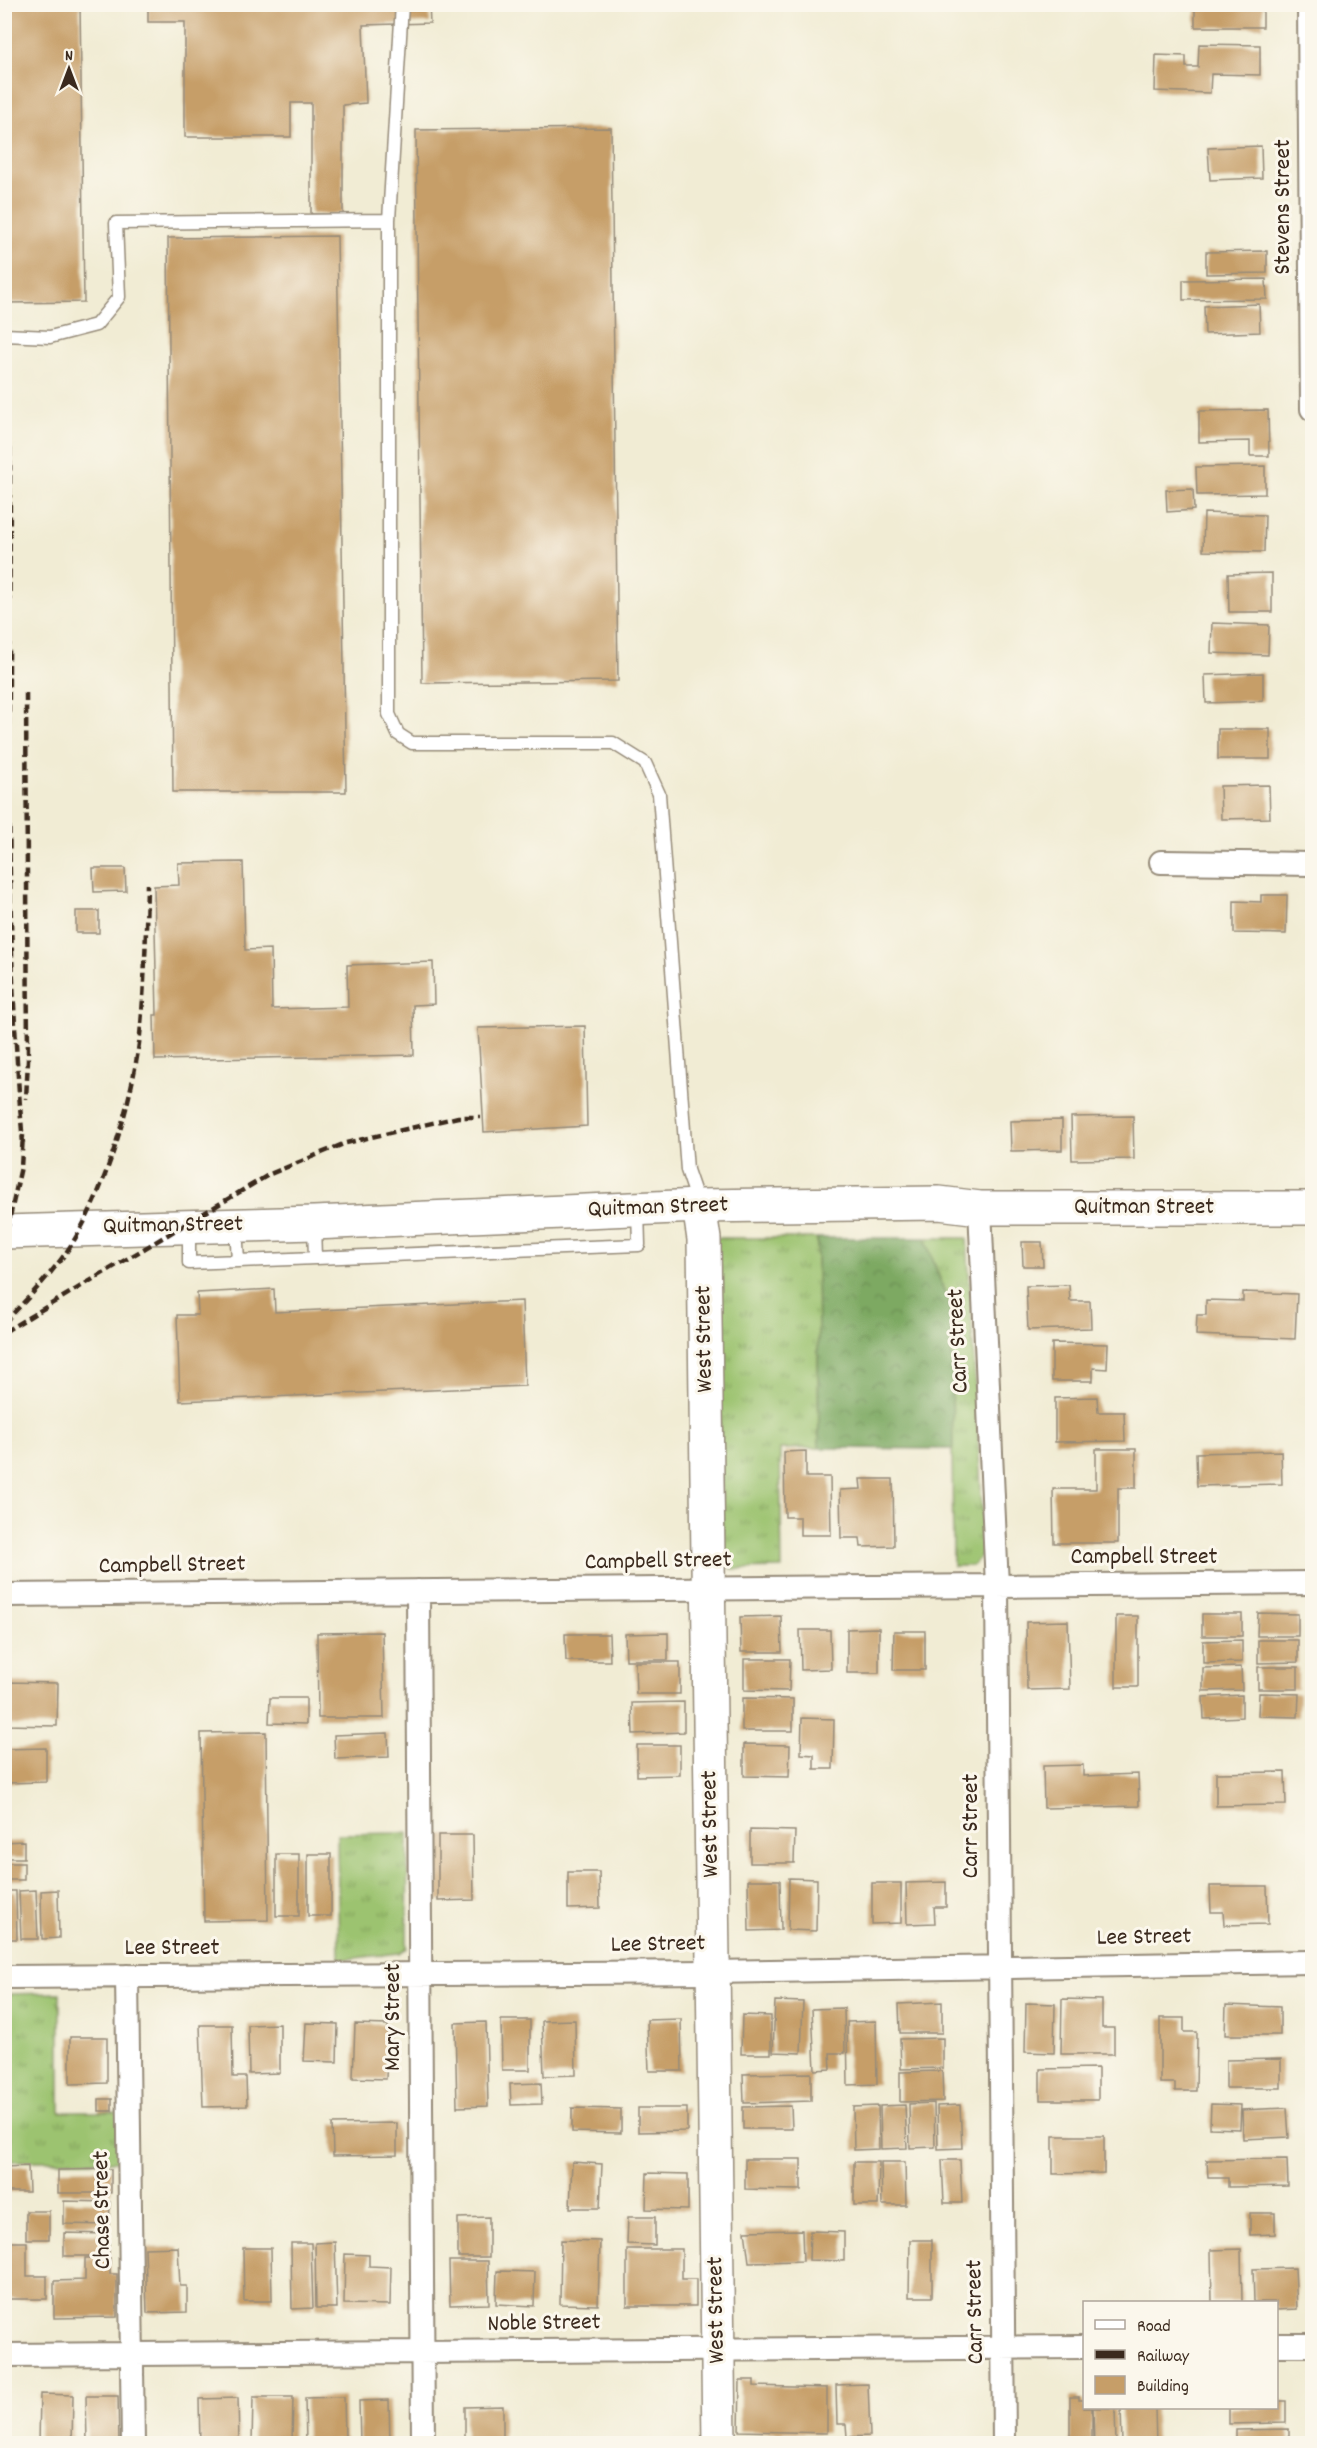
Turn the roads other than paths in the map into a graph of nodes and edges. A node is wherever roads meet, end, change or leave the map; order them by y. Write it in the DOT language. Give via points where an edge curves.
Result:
graph roads {
  1 [pos="402,4"];
  2 [pos="1309,4"];
  3 [pos="389,220"];
  4 [pos="4,335"];
  5 [pos="1312,383"];
  6 [pos="1312,409"];
  7 [pos="1161,862"];
  8 [pos="1312,864"];
  9 [pos="699,1206"];
  10 [pos="638,1208"];
  11 [pos="980,1208"];
  12 [pos="1312,1208"];
  13 [pos="314,1223"];
  14 [pos="236,1225"];
  15 [pos="189,1226"];
  16 [pos="4,1232"];
  17 [pos="315,1258"];
  18 [pos="238,1261"];
  19 [pos="1312,1583"];
  20 [pos="997,1586"];
  21 [pos="708,1588"];
  22 [pos="418,1591"];
  23 [pos="4,1595"];
  24 [pos="1312,1962"];
  25 [pos="1000,1967"];
  26 [pos="712,1972"];
  27 [pos="421,1974"];
  28 [pos="127,1976"];
  29 [pos="4,1977"];
  30 [pos="1312,2344"];
  31 [pos="1278,2345"];
  32 [pos="1083,2347"];
  33 [pos="1004,2348"];
  34 [pos="717,2350"];
  35 [pos="423,2352"];
  36 [pos="4,2355"];
  37 [pos="132,2355"];
  38 [pos="133,2444"];
  39 [pos="423,2444"];
  40 [pos="719,2444"];
  41 [pos="1004,2444"];
  1 -- 3 [label="lane"];
  2 -- 5 [label="street, Stevens Street"];
  3 -- 4 [label="lane" via="116,223 119,297 96,326 50,337"];
  3 -- 9 [label="lane" via="389,714 398,734 412,743 613,743 645,763 659,794 687,1170"];
  5 -- 6 [label="street, Stevens Street"];
  7 -- 8 [label="street"];
  9 -- 10 [label="main road, Quitman Street"];
  9 -- 11 [label="main road, Quitman Street" via="939,1203"];
  9 -- 21 [label="main road, West Street" via="704,1239"];
  10 -- 13 [label="main road, Quitman Street"];
  10 -- 17 [label="lane" via="639,1245"];
  11 -- 12 [label="main road, Quitman Street"];
  11 -- 20 [label="street, Carr Street"];
  13 -- 14 [label="main road, Quitman Street"];
  13 -- 17 [label="lane"];
  14 -- 15 [label="main road, Quitman Street"];
  14 -- 18 [label="lane"];
  15 -- 16 [label="main road, Quitman Street"];
  15 -- 18 [label="lane" via="189,1263"];
  17 -- 18 [label="lane"];
  19 -- 20 [label="street, Campbell Street"];
  20 -- 21 [label="street, Campbell Street"];
  20 -- 25 [label="street, Carr Street"];
  21 -- 22 [label="street, Campbell Street"];
  21 -- 26 [label="main road, West Street"];
  22 -- 23 [label="street, Campbell Street"];
  22 -- 27 [label="street, Mary Street"];
  24 -- 25 [label="street, Lee Street"];
  25 -- 26 [label="street, Lee Street"];
  25 -- 33 [label="street, Carr Street"];
  26 -- 27 [label="street, Lee Street"];
  26 -- 34 [label="main road, West Street"];
  27 -- 28 [label="street, Lee Street"];
  27 -- 35 [label="street, Mary Street"];
  28 -- 29 [label="street, Lee Street"];
  28 -- 37 [label="street, Chase Street"];
  30 -- 31 [label="street"];
  32 -- 33 [label="street, Noble Street"];
  33 -- 34 [label="street, Noble Street"];
  33 -- 41 [label="street, Carr Street"];
  34 -- 35 [label="street, Noble Street"];
  34 -- 40 [label="main road, West Street"];
  35 -- 37 [label="street, Noble Street"];
  35 -- 39 [label="street, Mary Street"];
  36 -- 37 [label="street, Noble Street"];
  37 -- 38 [label="street, Chase Street"];
}
